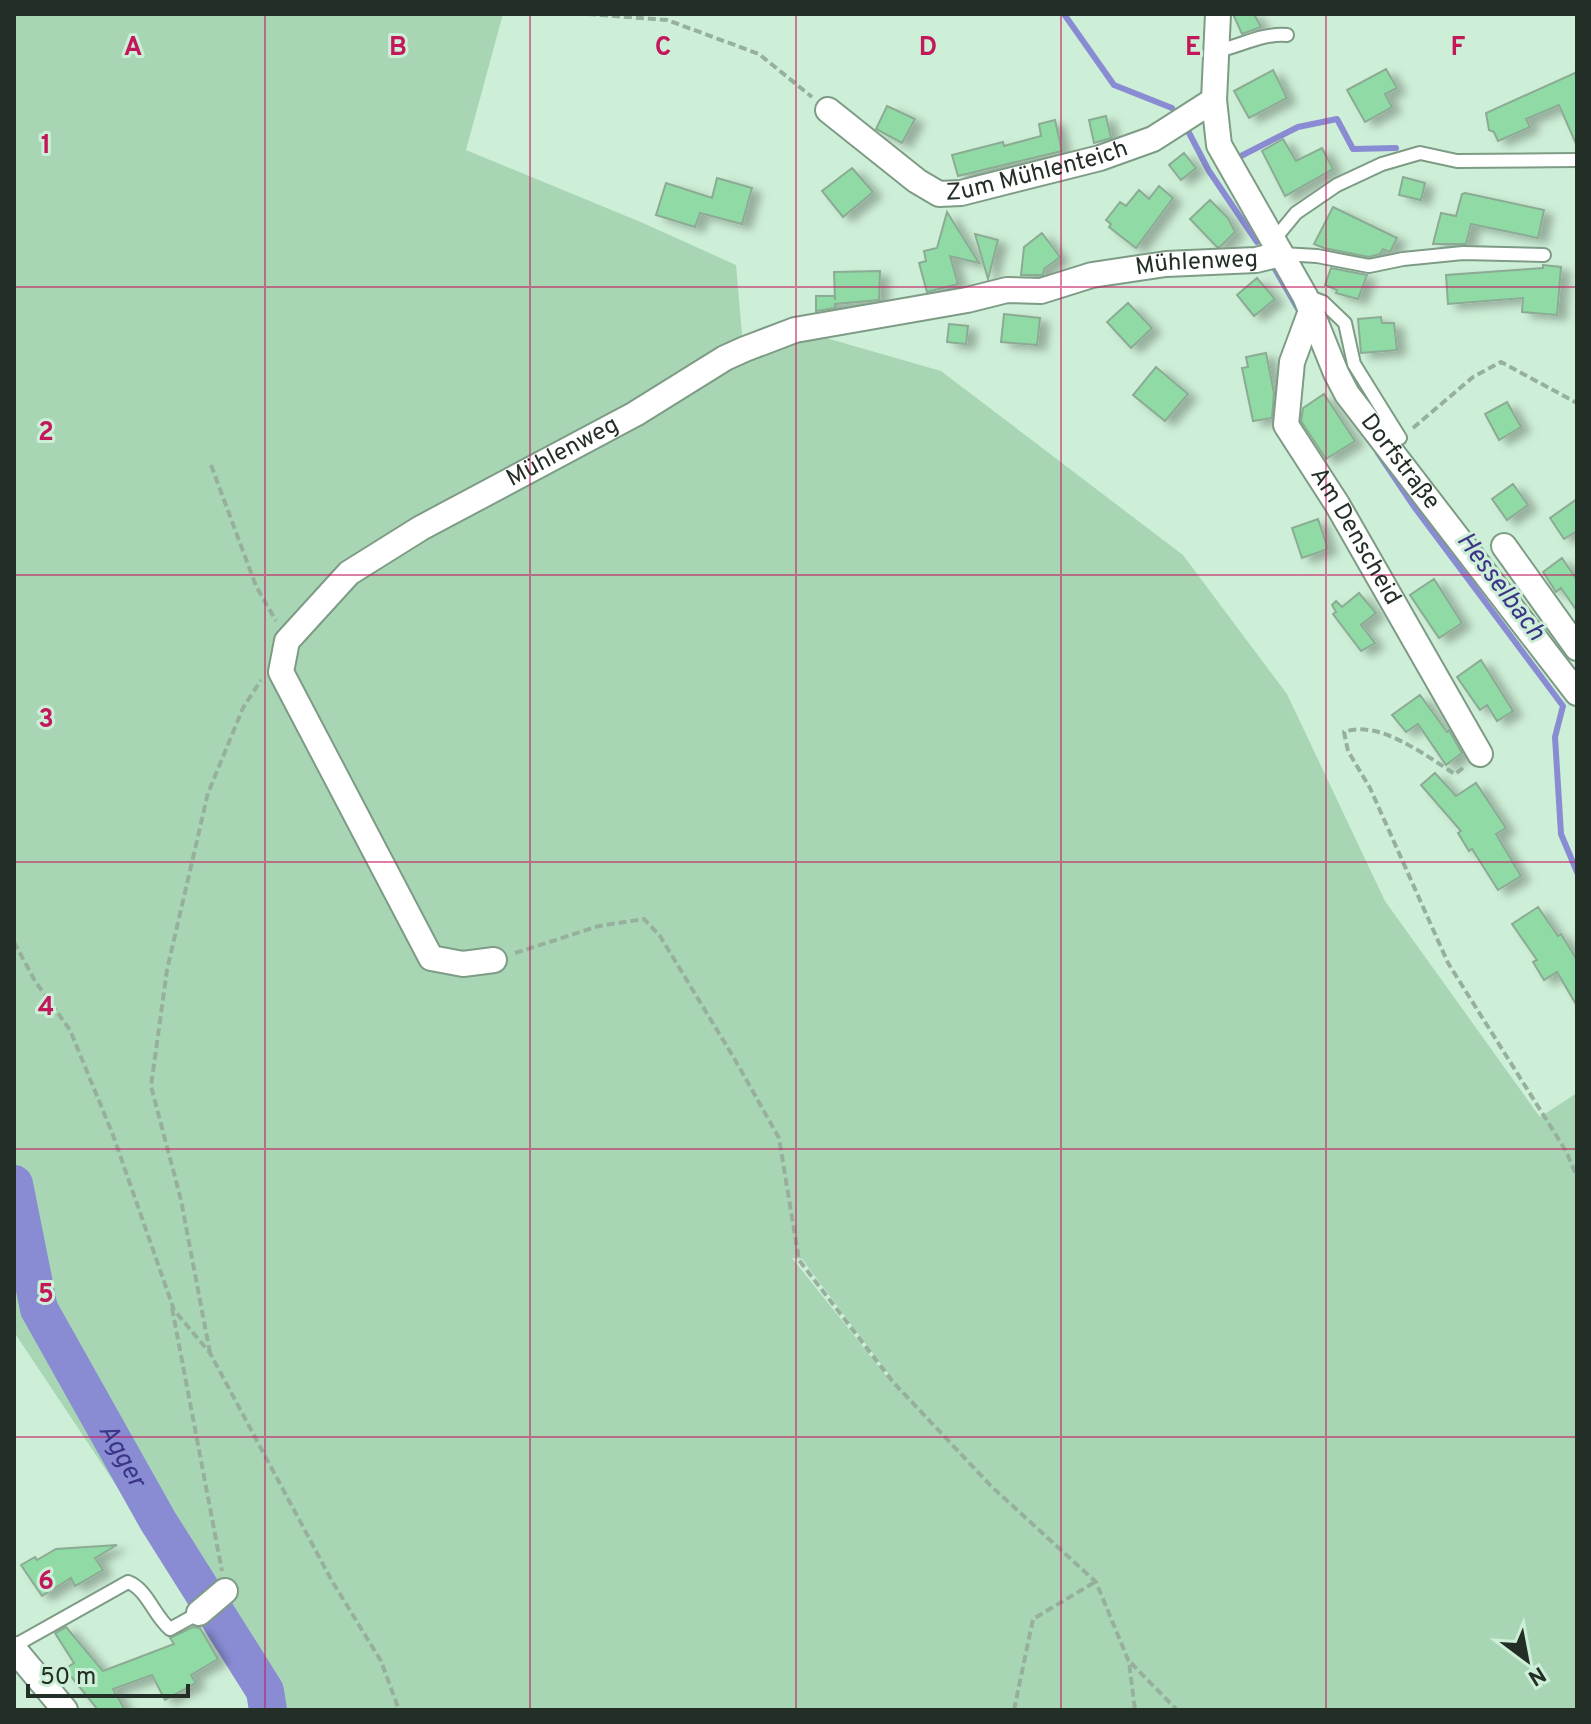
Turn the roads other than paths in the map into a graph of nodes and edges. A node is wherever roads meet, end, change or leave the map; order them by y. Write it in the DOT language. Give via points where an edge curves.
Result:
graph roads {
  1 [pos="1218,14"];
  2 [pos="1287,35"];
  3 [pos="1217,51"];
  4 [pos="1214,100"];
  5 [pos="828,110"];
  6 [pos="1577,160"];
  7 [pos="1277,248"];
  8 [pos="1544,255"];
  9 [pos="1308,302"];
  10 [pos="1400,438"];
  11 [pos="1504,546"];
  12 [pos="1577,648"];
  13 [pos="1577,693"];
  14 [pos="1480,754"];
  15 [pos="494,960"];
  16 [pos="225,1591"];
  17 [pos="199,1613"];
  18 [pos="14,1648"];
  19 [pos="65,1710"];
  1 -- 3 [label="street, Dorfstraße"];
  2 -- 3 [label="lane" via="1268,34"];
  3 -- 4 [label="street, Dorfstraße"];
  4 -- 5 [label="street, Zum Mühlenteich" via="1153,139 1100,158 939,194"];
  4 -- 7 [label="street, Dorfstraße" via="1219,145"];
  6 -- 7 [label="lane" via="1457,161 1420,153 1382,164 1337,185 1296,213"];
  7 -- 8 [label="lane" via="1369,266 1463,253"];
  7 -- 9 [label="street, Dorfstraße"];
  7 -- 15 [label="street, Mühlenweg" via="1256,260 1166,264 1092,275 1041,291 1007,290 782,334 725,358 349,573 287,641 281,672 431,958 463,964"];
  9 -- 10 [label="lane, Dorfstraße" via="1323,302 1345,323 1354,364"];
  9 -- 13 [label="street, Dorfstraße" via="1347,394"];
  9 -- 14 [label="street, Am Denscheid" via="1292,362 1286,425"];
  11 -- 12 [label="street"];
  16 -- 17 [label="street"];
  17 -- 18 [label="lane" via="170,1629 138,1585 128,1582"];
  18 -- 19 [label="street"];
}
